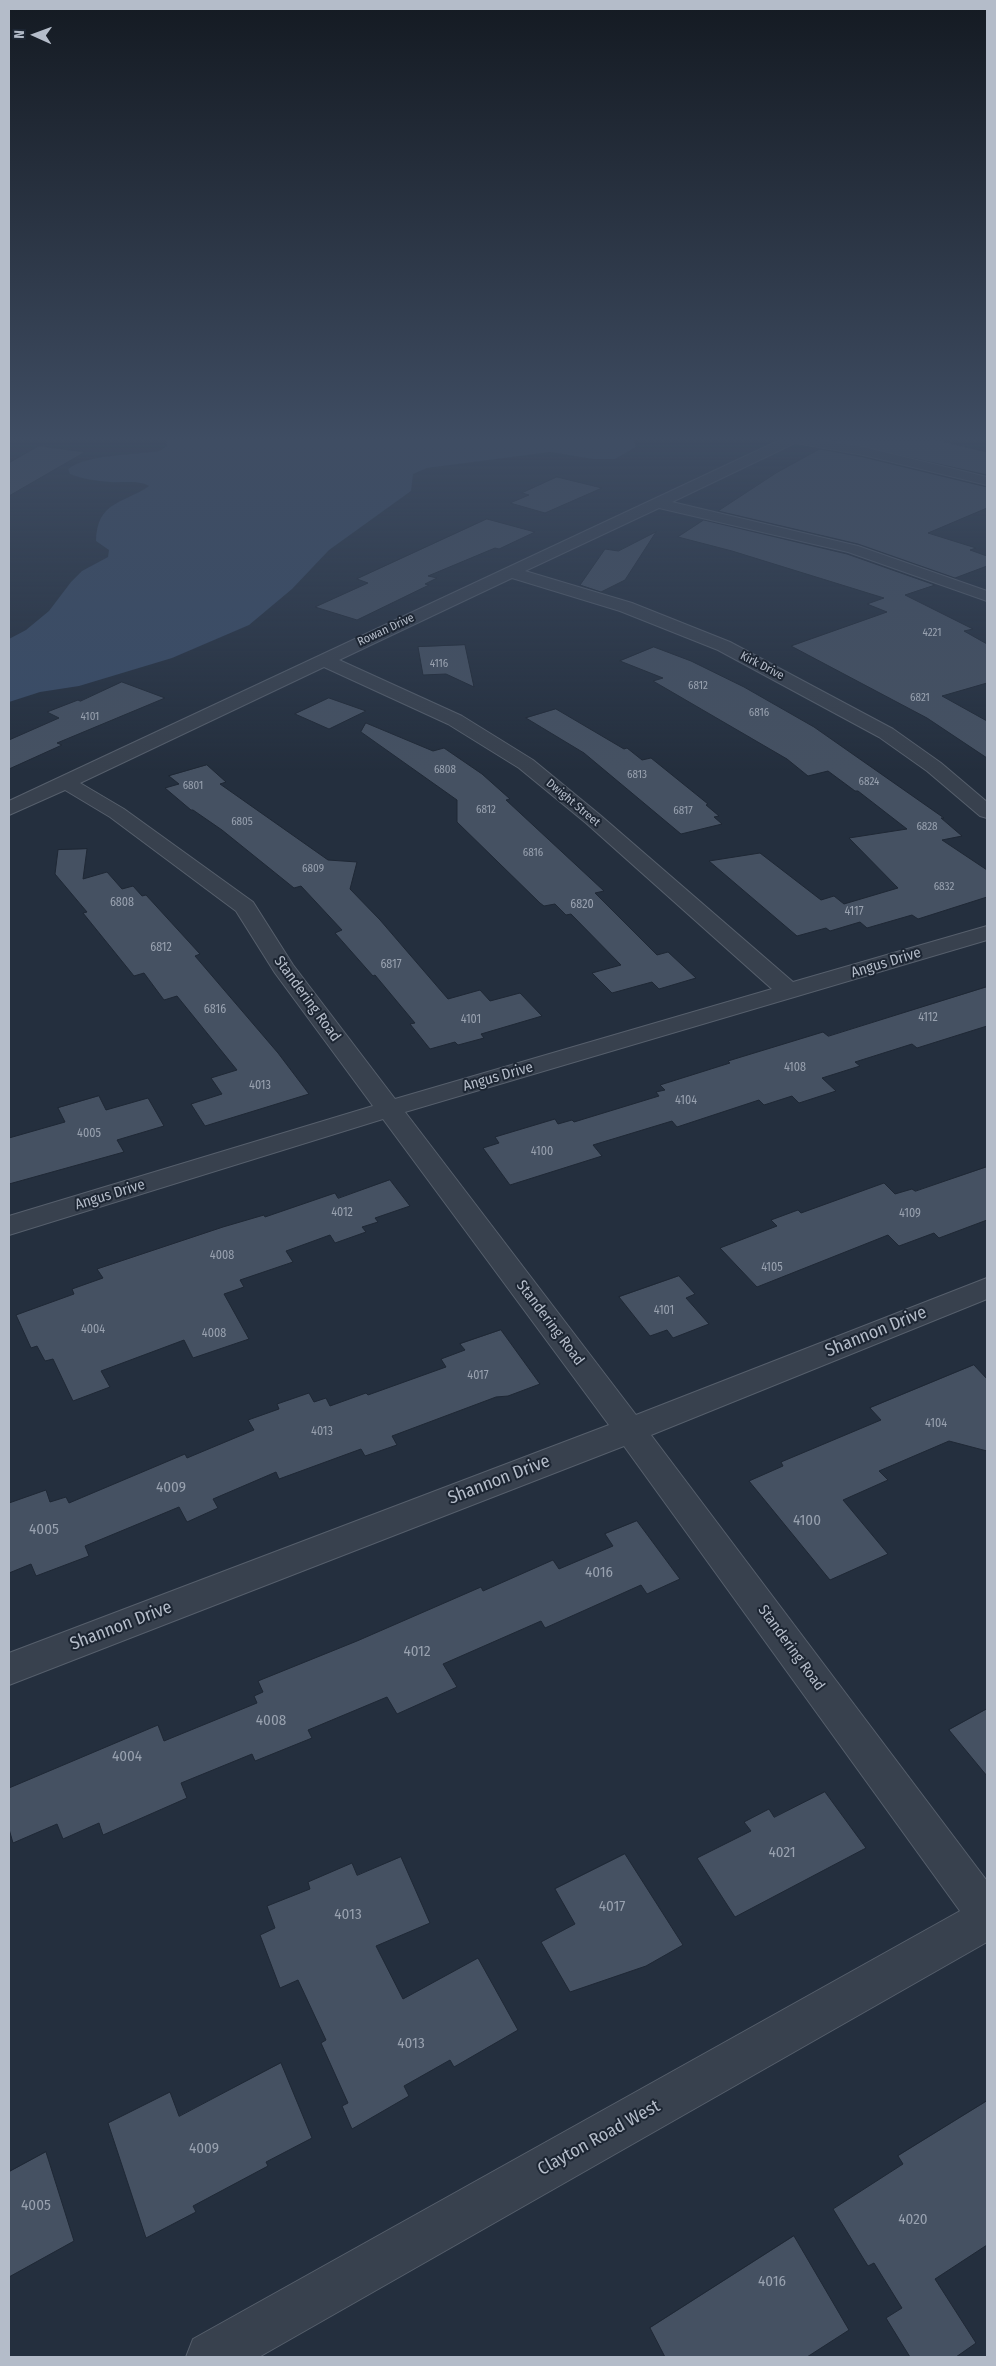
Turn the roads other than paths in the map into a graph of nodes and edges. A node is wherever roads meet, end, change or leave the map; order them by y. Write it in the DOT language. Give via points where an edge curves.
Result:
graph roads {
  1 [pos="556,550"];
  2 [pos="857,550"];
  3 [pos="510,572"];
  4 [pos="987,596"];
  5 [pos="324,660"];
  6 [pos="65,782"];
  7 [pos="9,809"];
  8 [pos="987,812"];
  9 [pos="987,932"];
  10 [pos="790,992"];
  11 [pos="389,1109"];
  12 [pos="9,1226"];
  13 [pos="987,1288"];
  14 [pos="630,1430"];
  15 [pos="9,1669"];
  16 [pos="987,1914"];
  17 [pos="987,1919"];
  18 [pos="211,2357"];
  1 -- 3 [label="street, Rowan Drive"];
  2 -- 4 [label="street"];
  3 -- 5 [label="street, Rowan Drive"];
  3 -- 8 [label="street, Kirk Drive" via="626,607 724,646 886,733 934,767"];
  5 -- 6 [label="street, Rowan Drive"];
  5 -- 10 [label="street, Dwight Street" via="455,720 526,764"];
  6 -- 7 [label="street, Rowan Drive"];
  6 -- 11 [label="street, Standering Road" via="117,813 245,907 283,968"];
  9 -- 10 [label="street, Angus Drive"];
  10 -- 11 [label="street, Angus Drive"];
  11 -- 12 [label="street, Angus Drive"];
  11 -- 14 [label="street, Standering Road"];
  13 -- 14 [label="street, Shannon Drive"];
  14 -- 15 [label="street, Shannon Drive"];
  14 -- 16 [label="street, Standering Road"];
  17 -- 18 [label="street, Clayton Road West"];
}
